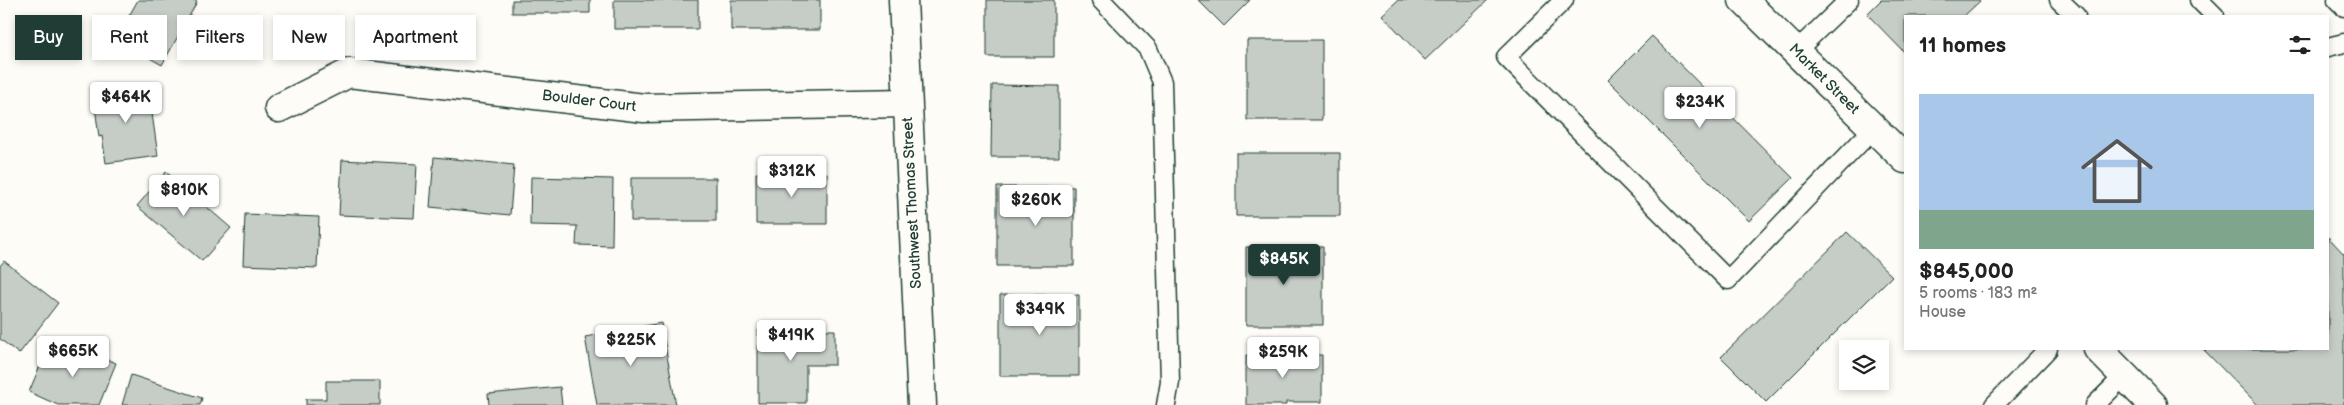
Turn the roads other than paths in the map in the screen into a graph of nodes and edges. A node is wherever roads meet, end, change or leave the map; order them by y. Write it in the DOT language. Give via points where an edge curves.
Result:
graph roads {
  1 [pos="903,0"];
  2 [pos="1101,0"];
  3 [pos="1564,0"];
  4 [pos="1743,0"];
  5 [pos="1849,0"];
  6 [pos="2059,0"];
  7 [pos="2199,0"];
  8 [pos="2337,0"];
  9 [pos="2344,7"];
  10 [pos="2075,15"];
  11 [pos="2214,15"];
  12 [pos="2344,43"];
  13 [pos="2329,47"];
  14 [pos="1796,51"];
  15 [pos="908,103"];
  16 [pos="279,108"];
  17 [pos="1873,129"];
  18 [pos="1904,157"];
  19 [pos="2047,350"];
  20 [pos="2099,350"];
  21 [pos="2124,376"];
  22 [pos="922,405"];
  23 [pos="1166,405"];
  24 [pos="1994,405"];
  25 [pos="2095,405"];
  26 [pos="2153,405"];
  1 -- 15 [label="street, Southwest Thomas Street"];
  2 -- 23 [label="lane" via="1148,49 1162,82 1170,382"];
  3 -- 17 [label="lane" via="1506,57 1728,280"];
  4 -- 14 [label="street, Market Street"];
  5 -- 14 [label="lane"];
  6 -- 10 [label="lane"];
  7 -- 11 [label="lane"];
  8 -- 9 [label="lane"];
  12 -- 13 [label="lane"];
  14 -- 17 [label="street, Market Street"];
  15 -- 16 [label="street, Boulder Court" via="644,108 349,73"];
  15 -- 22 [label="street, Southwest Thomas Street"];
  17 -- 18 [label="street, Market Street"];
  19 -- 24 [label="lane"];
  20 -- 21 [label="street"];
  21 -- 25 [label="lane"];
  21 -- 26 [label="street"];
}
